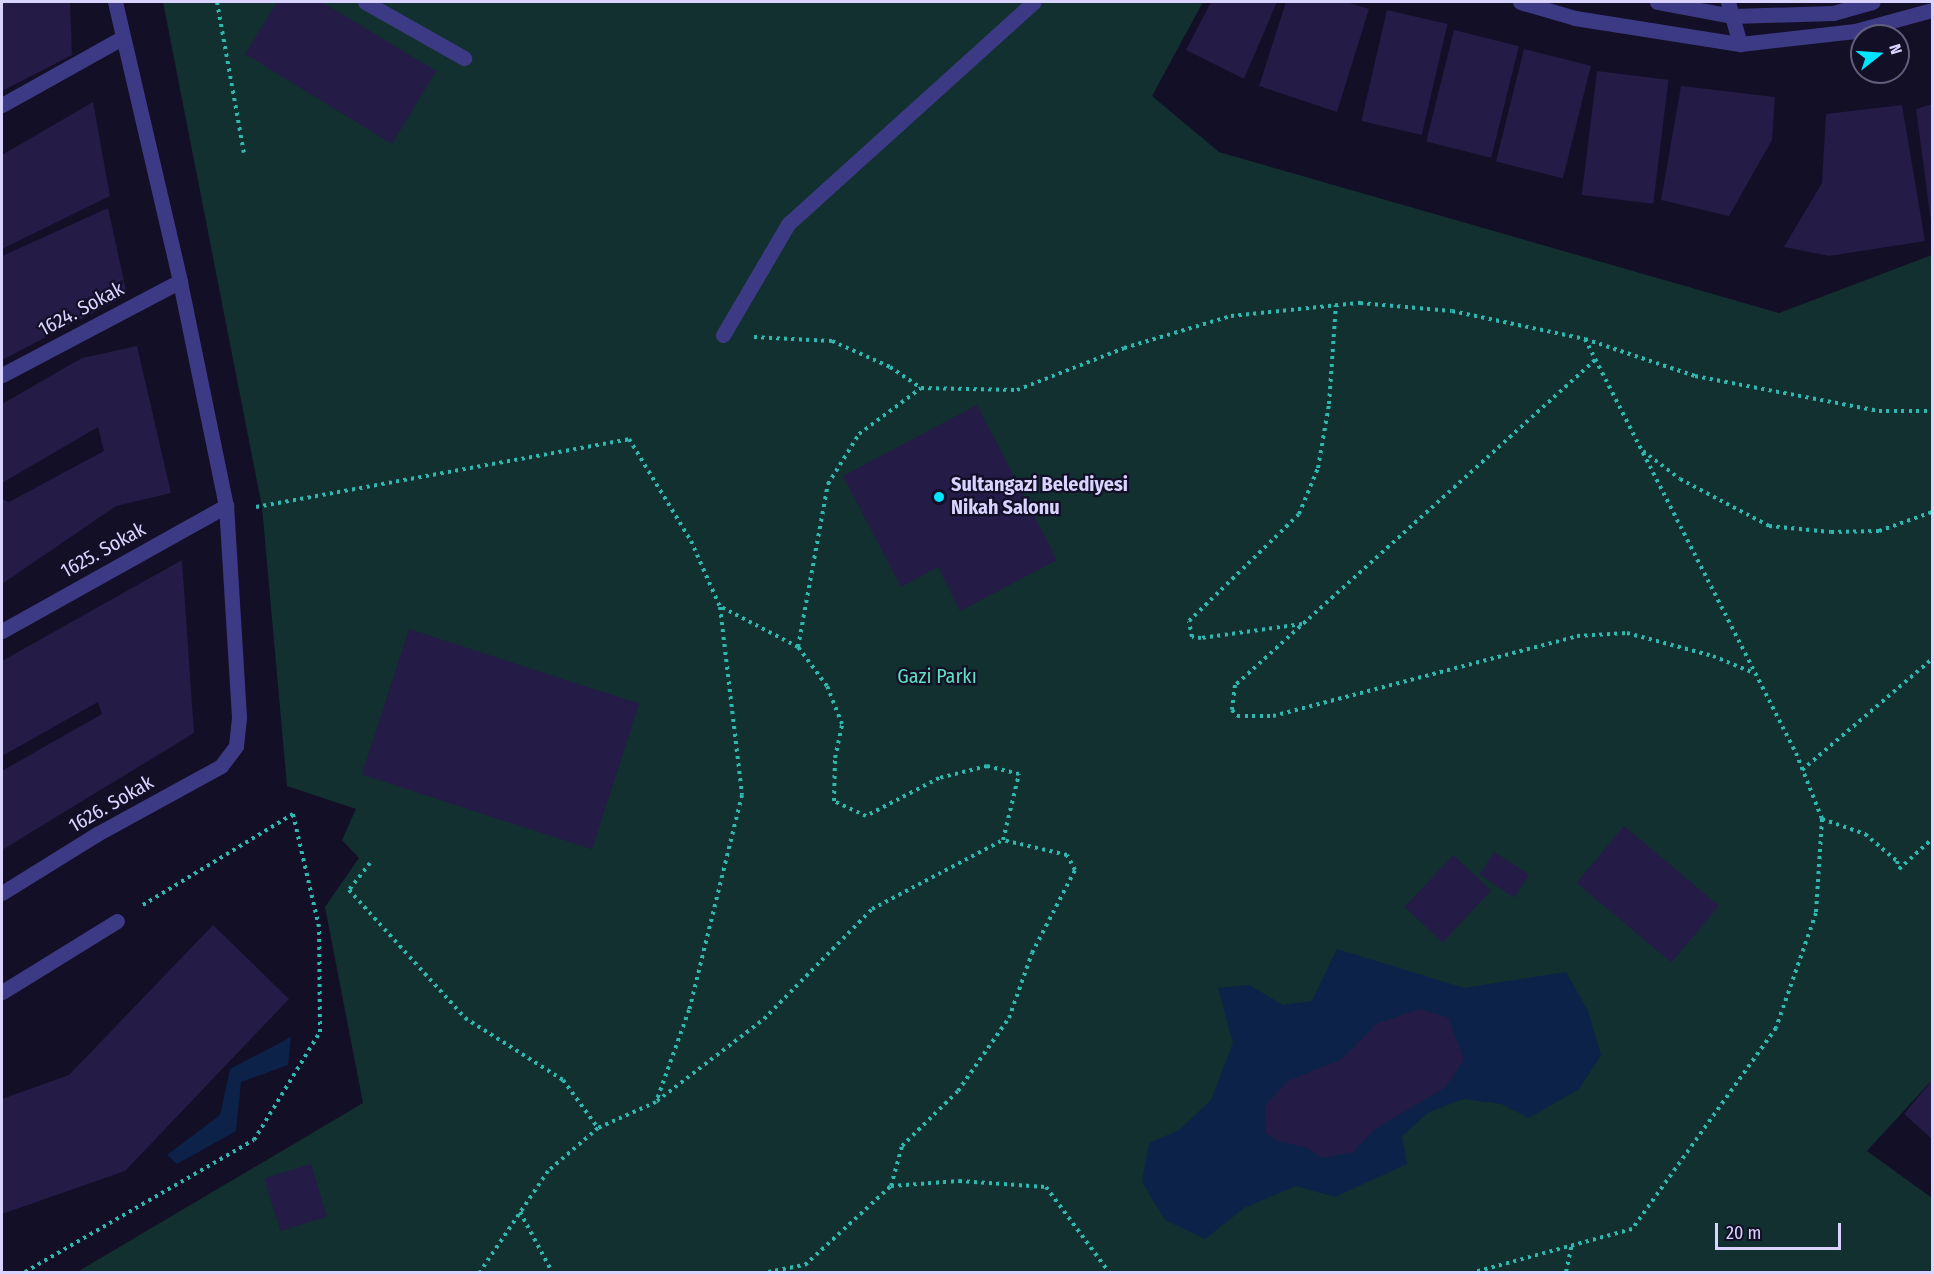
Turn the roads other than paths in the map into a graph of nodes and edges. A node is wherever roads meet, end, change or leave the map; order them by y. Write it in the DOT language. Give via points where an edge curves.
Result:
graph roads {
  1 [pos="115,2"];
  2 [pos="365,2"];
  3 [pos="1034,2"];
  4 [pos="1520,2"];
  5 [pos="1657,2"];
  6 [pos="1873,2"];
  7 [pos="1730,9"];
  8 [pos="1932,10"];
  9 [pos="122,38"];
  10 [pos="1740,44"];
  11 [pos="464,58"];
  12 [pos="2,105"];
  13 [pos="180,281"];
  14 [pos="723,335"];
  15 [pos="2,375"];
  16 [pos="226,506"];
  17 [pos="2,631"];
  18 [pos="2,893"];
  19 [pos="117,921"];
  20 [pos="2,992"];
  1 -- 9 [label="street"];
  2 -- 11 [label="street"];
  3 -- 14 [label="street" via="788,224"];
  4 -- 10 [label="street" via="1575,18"];
  5 -- 7 [label="street"];
  6 -- 7 [label="street" via="1833,13"];
  7 -- 10 [label="street"];
  8 -- 10 [label="street" via="1855,31"];
  9 -- 12 [label="street"];
  9 -- 13 [label="street"];
  13 -- 15 [label="street, 1624. Sokak"];
  13 -- 16 [label="street"];
  16 -- 17 [label="street, 1625. Sokak"];
  16 -- 18 [label="street, 1626. Sokak" via="239,717 236,747 221,766 97,834"];
  19 -- 20 [label="street"];
}
